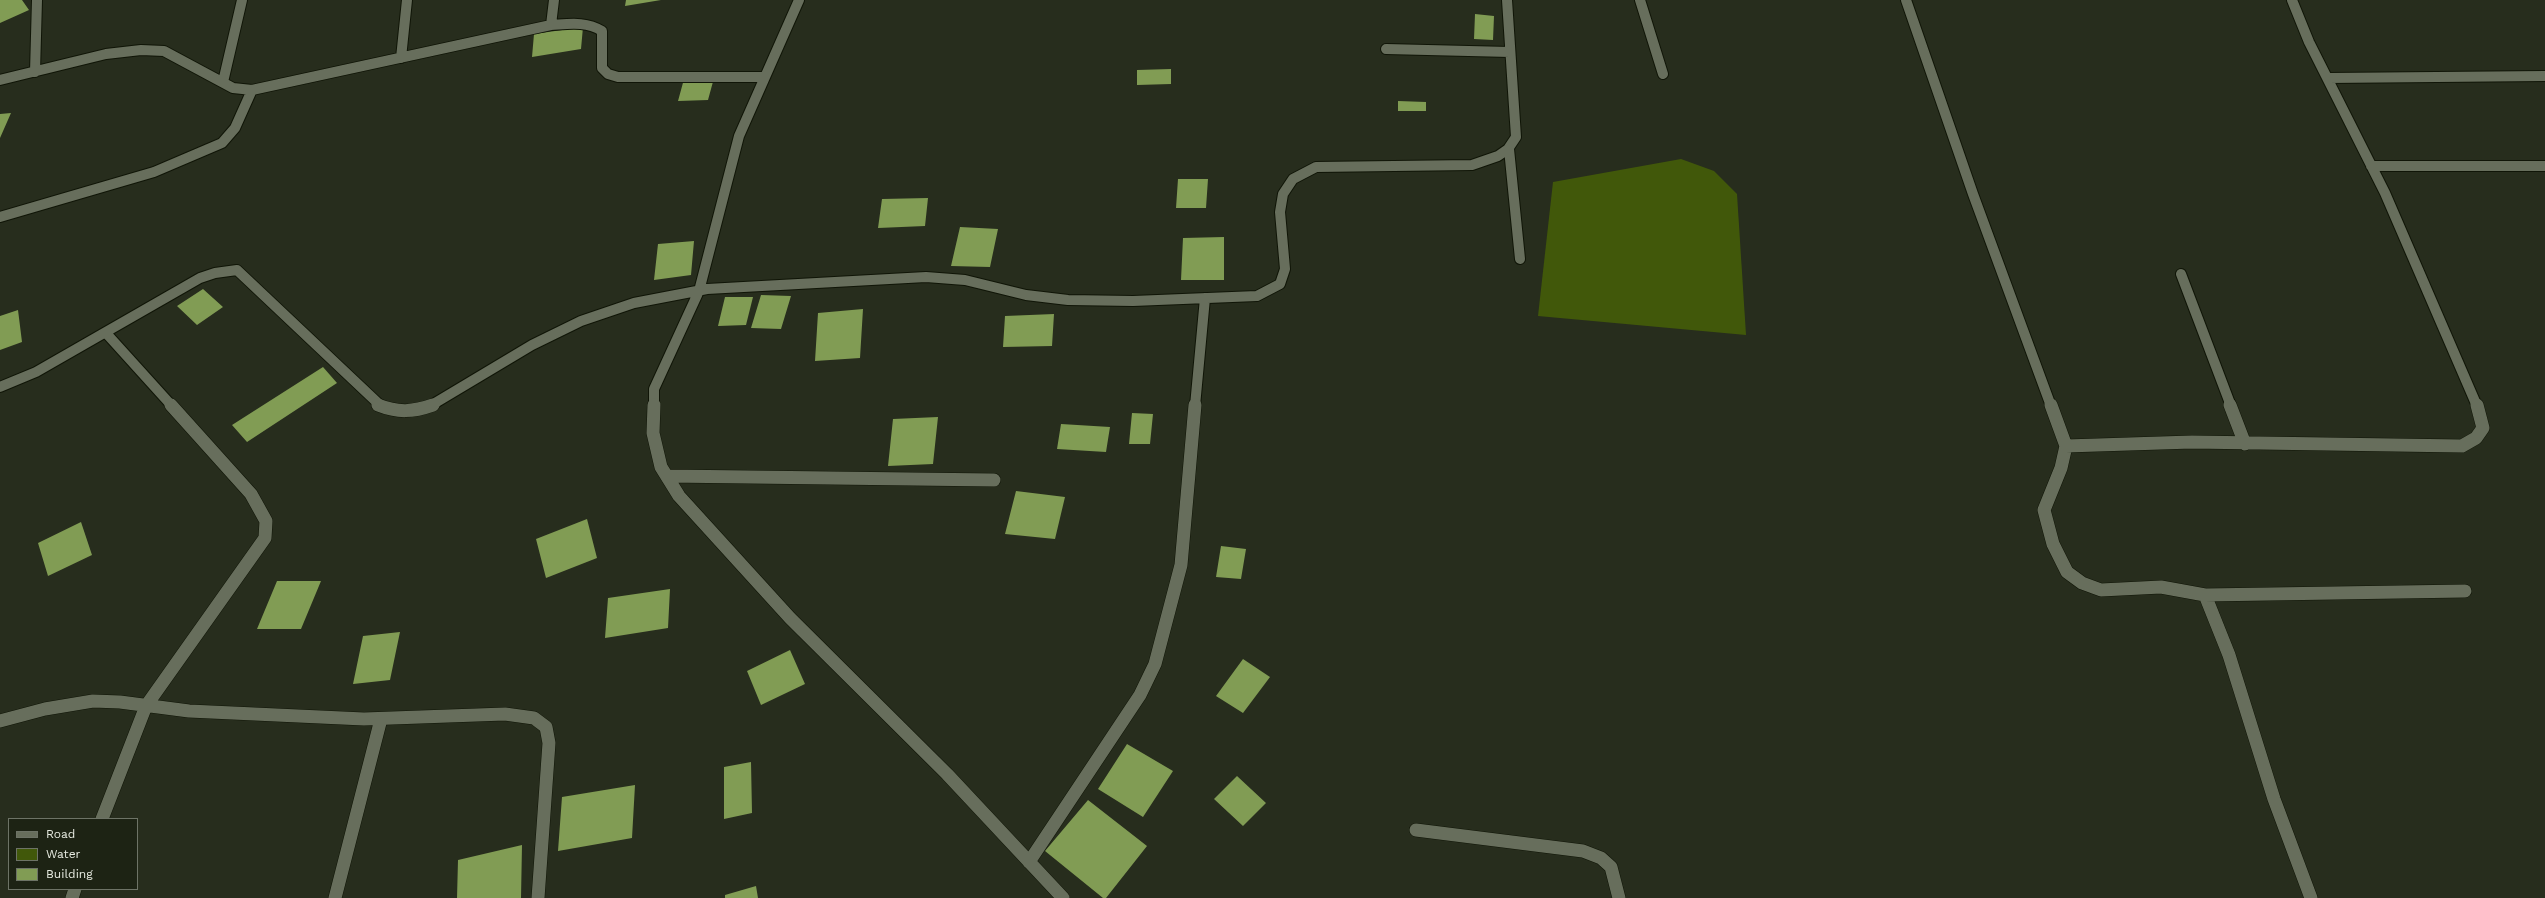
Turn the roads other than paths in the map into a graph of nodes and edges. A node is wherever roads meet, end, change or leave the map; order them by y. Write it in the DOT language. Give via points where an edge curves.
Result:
graph roads {
  1 [pos="37,0"];
  2 [pos="242,0"];
  3 [pos="407,0"];
  4 [pos="554,0"];
  5 [pos="798,0"];
  6 [pos="1507,0"];
  7 [pos="1640,0"];
  8 [pos="1906,0"];
  9 [pos="2292,0"];
  10 [pos="551,25"];
  11 [pos="1386,49"];
  12 [pos="1510,52"];
  13 [pos="401,58"];
  14 [pos="35,72"];
  15 [pos="1663,74"];
  16 [pos="2545,76"];
  17 [pos="766,77"];
  18 [pos="2328,78"];
  19 [pos="0,80"];
  20 [pos="223,82"];
  21 [pos="252,90"];
  22 [pos="1509,149"];
  23 [pos="2371,166"];
  24 [pos="2545,166"];
  25 [pos="0,217"];
  26 [pos="1520,258"];
  27 [pos="2181,274"];
  28 [pos="699,291"];
  29 [pos="1205,298"];
  30 [pos="106,333"];
  31 [pos="0,386"];
  32 [pos="2246,444"];
  33 [pos="2066,446"];
  34 [pos="667,476"];
  35 [pos="994,480"];
  36 [pos="2465,591"];
  37 [pos="2205,595"];
  38 [pos="146,706"];
  39 [pos="381,719"];
  40 [pos="0,721"];
  41 [pos="102,818"];
  42 [pos="1416,830"];
  43 [pos="1029,862"];
  44 [pos="336,898"];
  45 [pos="538,898"];
  46 [pos="1063,898"];
  47 [pos="1619,898"];
  48 [pos="2311,898"];
  1 -- 14 [label="street"];
  2 -- 20 [label="street"];
  3 -- 13 [label="street"];
  4 -- 10 [label="street"];
  5 -- 17 [label="street"];
  6 -- 12 [label="street"];
  7 -- 15 [label="street"];
  8 -- 33 [label="street" via="1973,194"];
  9 -- 18 [label="street"];
  10 -- 13 [label="street"];
  10 -- 17 [label="street" via="596,26 602,31 604,38 602,68 608,74 618,77"];
  11 -- 12 [label="street"];
  12 -- 22 [label="street" via="1516,136"];
  13 -- 21 [label="street"];
  14 -- 19 [label="street"];
  14 -- 20 [label="street" via="106,54 141,50 164,51"];
  16 -- 18 [label="street"];
  17 -- 28 [label="street" via="739,136"];
  18 -- 23 [label="street"];
  20 -- 21 [label="street" via="233,88"];
  21 -- 25 [label="street" via="235,128 222,143 154,172"];
  22 -- 26 [label="street"];
  22 -- 29 [label="street" via="1494,160 1472,165 1316,167 1300,172 1288,182 1280,199 1286,274 1280,285 1264,294"];
  23 -- 24 [label="street"];
  23 -- 32 [label="street" via="2478,408 2483,428 2476,438 2462,446"];
  27 -- 32 [label="street"];
  28 -- 29 [label="street" via="908,278 956,279 1026,295 1081,301"];
  28 -- 30 [label="street" via="631,305 567,327 438,403 416,412 392,412 376,404 237,270 212,272"];
  28 -- 34 [label="street" via="654,389 653,433 661,467"];
  29 -- 43 [label="street" via="1181,565 1155,664 1140,695"];
  30 -- 31 [label="street" via="36,372"];
  30 -- 38 [label="street" via="251,494 266,521 265,538"];
  32 -- 33 [label="street" via="2192,442"];
  33 -- 37 [label="street" via="2061,468 2044,510 2053,544 2067,572 2082,583 2101,590 2161,587"];
  34 -- 35 [label="street"];
  34 -- 43 [label="street" via="679,496 790,618 947,774"];
  36 -- 37 [label="street"];
  37 -- 48 [label="street" via="2229,655 2274,799"];
  38 -- 39 [label="street" via="189,711"];
  38 -- 40 [label="street" via="93,701 45,709"];
  38 -- 41 [label="street"];
  39 -- 44 [label="street"];
  39 -- 45 [label="street" via="505,714 534,718 546,727 549,744"];
  42 -- 47 [label="street" via="1583,851 1602,856 1614,870"];
  43 -- 46 [label="street"];
}
